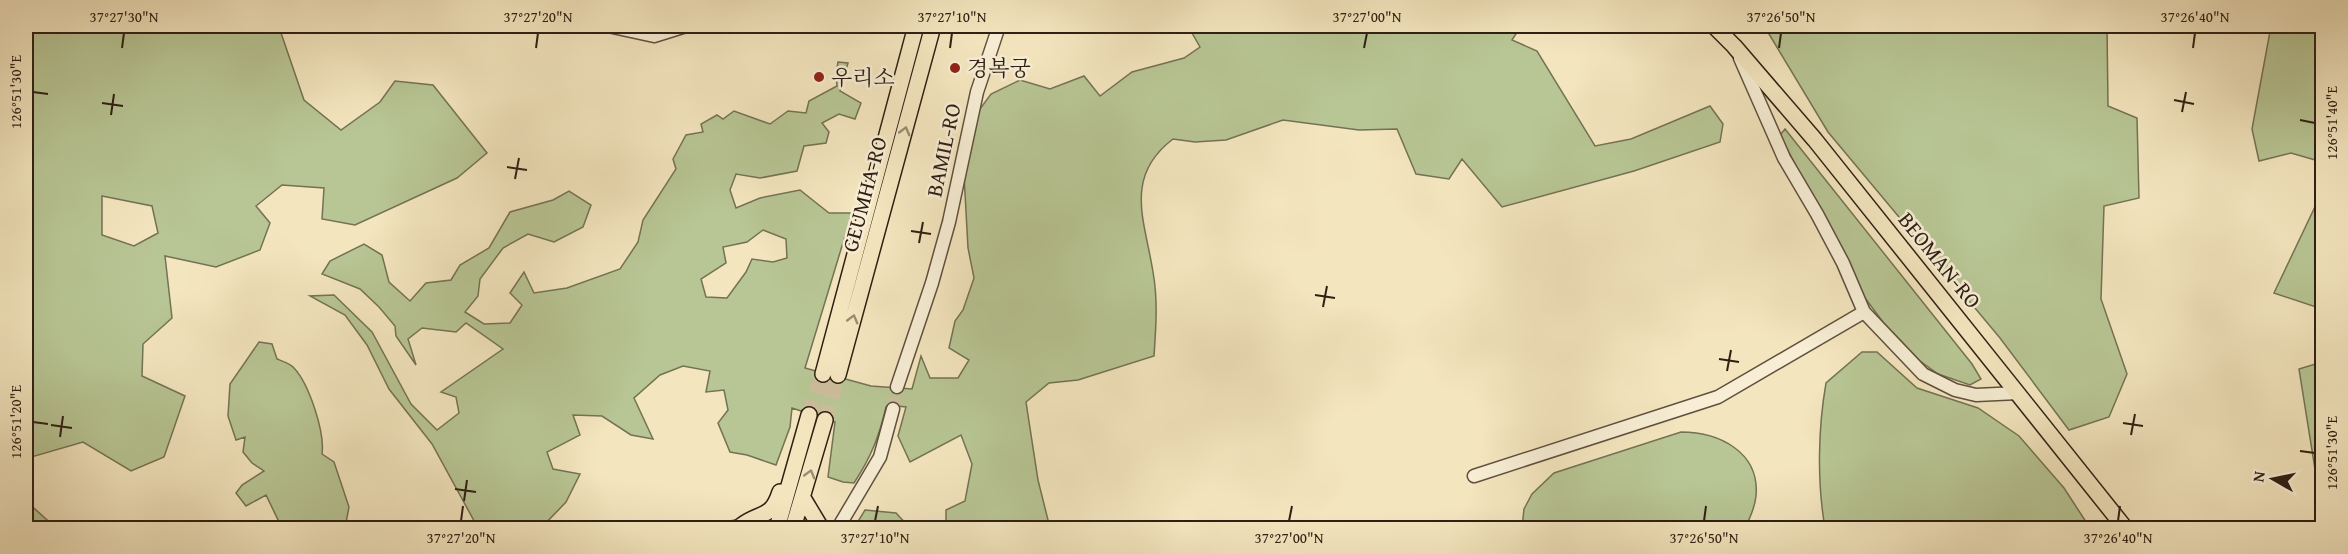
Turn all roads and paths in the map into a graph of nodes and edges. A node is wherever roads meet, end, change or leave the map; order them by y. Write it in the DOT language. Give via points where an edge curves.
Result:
graph roads {
  1 [pos="608,26"];
  2 [pos="686,26"];
  3 [pos="916,26"];
  4 [pos="933,26"];
  5 [pos="999,26"];
  6 [pos="1714,26"];
  7 [pos="631,28"];
  8 [pos="1734,46"];
  9 [pos="1863,312"];
  10 [pos="897,387"];
  11 [pos="2018,393"];
  12 [pos="893,409"];
  13 [pos="809,416"];
  14 [pos="825,420"];
  15 [pos="798,456"];
  16 [pos="1474,476"];
  17 [pos="803,498"];
  18 [pos="738,528"];
  19 [pos="770,528"];
  20 [pos="777,528"];
  21 [pos="793,528"];
  22 [pos="821,528"];
  23 [pos="838,528"];
  24 [pos="2124,528"];
  1 -- 7 [label="street"];
  2 -- 7 [label="street" via="654,36"];
  3 -- 4 [label="main road, GEUMHA-RO, one-way" via="830,375"];
  5 -- 10 [label="street, BAMIL-RO" via="977,92 932,283"];
  6 -- 8 [label="main road, BEOMAN-RO"];
  8 -- 9 [label="street" via="1784,158 1818,214"];
  8 -- 11 [label="main road, BEOMAN-RO" via="1815,140"];
  9 -- 11 [label="street" via="1923,374 1955,390 1976,395"];
  9 -- 16 [label="street" via="1718,397"];
  11 -- 24 [label="main road, BEOMAN-RO"];
  12 -- 23 [label="street" via="880,457"];
  13 -- 15 [label="main road"];
  17 -- 14 [label="main road, one-way"];
  15 -- 18 [label="main road" via="772,509"];
  15 -- 20 [label="main road"];
  17 -- 21 [label="main road"];
  17 -- 22 [label="main road"];
  18 -- 19 [label="street"];
}
